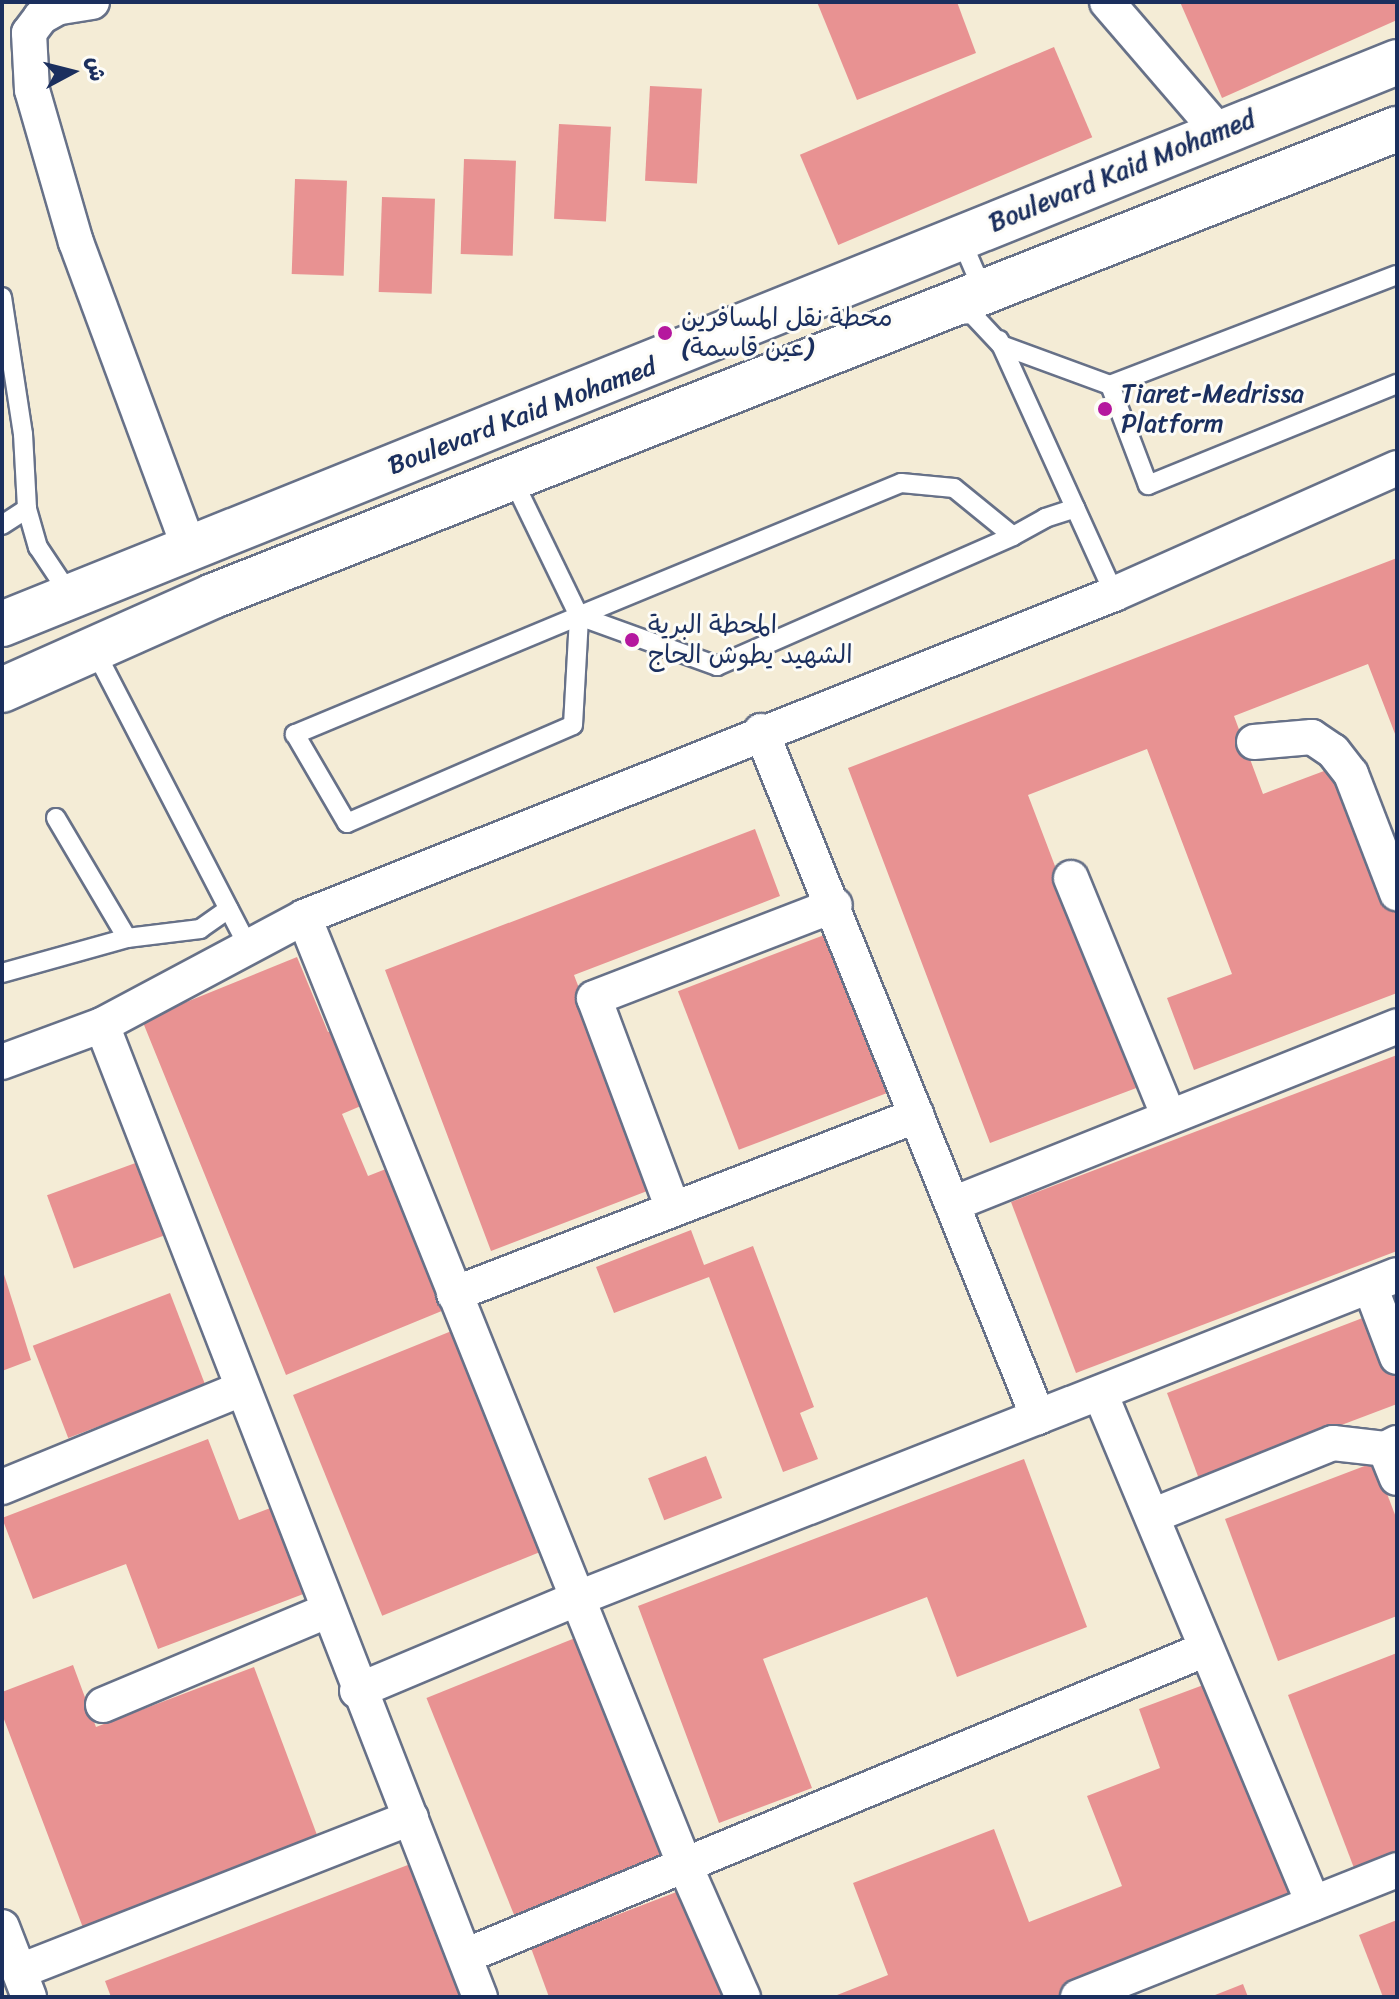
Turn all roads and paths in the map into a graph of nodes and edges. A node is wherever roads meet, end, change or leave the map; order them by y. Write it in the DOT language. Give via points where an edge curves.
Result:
graph roads {
  1 [pos="92,2"];
  2 [pos="1107,2"];
  3 [pos="1397,62"];
  4 [pos="1397,129"];
  5 [pos="1218,131"];
  6 [pos="960,237"];
  7 [pos="1397,275"];
  8 [pos="984,293"];
  9 [pos="2,297"];
  10 [pos="933,315"];
  11 [pos="1004,351"];
  12 [pos="1397,384"];
  13 [pos="1113,391"];
  14 [pos="1397,468"];
  15 [pos="511,477"];
  16 [pos="1075,508"];
  17 [pos="27,509"];
  18 [pos="2,525"];
  19 [pos="1013,536"];
  20 [pos="188,545"];
  21 [pos="1114,594"];
  22 [pos="70,595"];
  23 [pos="579,616"];
  24 [pos="2,624"];
  25 [pos="94,649"];
  26 [pos="2,690"];
  27 [pos="761,731"];
  28 [pos="1254,742"];
  29 [pos="56,818"];
  30 [pos="1071,878"];
  31 [pos="1397,893"];
  32 [pos="835,905"];
  33 [pos="229,909"];
  34 [pos="304,917"];
  35 [pos="127,938"];
  36 [pos="247,944"];
  37 [pos="2,974"];
  38 [pos="102,1025"];
  39 [pos="1397,1026"];
  40 [pos="2,1062"];
  41 [pos="917,1115"];
  42 [pos="1169,1117"];
  43 [pos="953,1204"];
  44 [pos="673,1209"];
  45 [pos="1383,1280"];
  46 [pos="454,1294"];
  47 [pos="1397,1357"];
  48 [pos="241,1389"];
  49 [pos="1100,1393"];
  50 [pos="1038,1417"];
  51 [pos="1393,1457"];
  52 [pos="2,1487"];
  53 [pos="1152,1516"];
  54 [pos="581,1597"];
  55 [pos="327,1611"];
  56 [pos="1206,1649"];
  57 [pos="357,1691"];
  58 [pos="103,1705"];
  59 [pos="411,1818"];
  60 [pos="686,1868"];
  61 [pos="1397,1870"];
  62 [pos="1313,1903"];
  63 [pos="2,1927"];
  64 [pos="465,1956"];
  65 [pos="24,1984"];
  66 [pos="480,1997"];
  67 [pos="743,1997"];
  68 [pos="1078,1997"];
  1 -- 20 [label="street" via="59,7 41,17 29,33 32,90 76,242"];
  2 -- 5 [label="street"];
  3 -- 5 [label="main road, Boulevard Kaid Mohamed"];
  4 -- 8 [label="main road, Boulevard Kaid Mohamed"];
  5 -- 6 [label="main road, Boulevard Kaid Mohamed"];
  6 -- 8 [label="lane"];
  6 -- 20 [label="main road, Boulevard Kaid Mohamed" via="673,357"];
  7 -- 13 [label="lane"];
  8 -- 10 [label="main road, Boulevard Kaid Mohamed"];
  8 -- 11 [label="lane"];
  9 -- 17 [label="lane" via="23,434"];
  10 -- 11 [label="lane" via="972,314"];
  10 -- 15 [label="main road, Boulevard Kaid Mohamed"];
  11 -- 13 [label="lane"];
  11 -- 16 [label="lane"];
  12 -- 13 [label="lane" via="1148,485"];
  14 -- 21 [label="street"];
  15 -- 23 [label="lane"];
  15 -- 25 [label="main road, Boulevard Kaid Mohamed"];
  16 -- 19 [label="lane"];
  16 -- 21 [label="lane"];
  17 -- 18 [label="lane"];
  17 -- 22 [label="lane" via="38,547"];
  19 -- 23 [label="lane" via="717,666"];
  19 -- 23 [label="lane" via="954,488 901,483"];
  20 -- 22 [label="main road, Boulevard Kaid Mohamed"];
  21 -- 27 [label="street"];
  22 -- 24 [label="main road, Boulevard Kaid Mohamed"];
  23 -- 23 [label="lane" via="573,725 347,823 295,734"];
  25 -- 26 [label="main road, Boulevard Kaid Mohamed"];
  25 -- 33 [label="lane"];
  27 -- 32 [label="street"];
  27 -- 34 [label="street"];
  28 -- 31 [label="street" via="1312,737 1333,751 1351,774"];
  29 -- 35 [label="lane"];
  30 -- 42 [label="street"];
  32 -- 41 [label="street"];
  32 -- 44 [label="street" via="594,998"];
  33 -- 35 [label="lane" via="200,929"];
  33 -- 36 [label="lane"];
  34 -- 36 [label="street"];
  34 -- 46 [label="street"];
  35 -- 37 [label="lane"];
  36 -- 38 [label="street"];
  38 -- 40 [label="street"];
  38 -- 48 [label="street"];
  39 -- 42 [label="street"];
  41 -- 43 [label="street"];
  41 -- 44 [label="street"];
  42 -- 43 [label="street"];
  43 -- 50 [label="street"];
  44 -- 46 [label="street"];
  45 -- 47 [label="street"];
  45 -- 49 [label="street"];
  46 -- 54 [label="street"];
  48 -- 52 [label="street"];
  48 -- 55 [label="street"];
  49 -- 50 [label="street"];
  49 -- 53 [label="street"];
  50 -- 54 [label="street"];
  51 -- 53 [label="street" via="1333,1443"];
  53 -- 56 [label="street"];
  54 -- 57 [label="street"];
  54 -- 60 [label="street"];
  55 -- 57 [label="street"];
  55 -- 58 [label="street"];
  56 -- 60 [label="street"];
  56 -- 62 [label="street"];
  57 -- 59 [label="street"];
  59 -- 64 [label="street"];
  59 -- 65 [label="street"];
  60 -- 64 [label="street"];
  60 -- 67 [label="street"];
  61 -- 62 [label="street"];
  62 -- 68 [label="street"];
  63 -- 65 [label="street"];
  64 -- 66 [label="street"];
}
